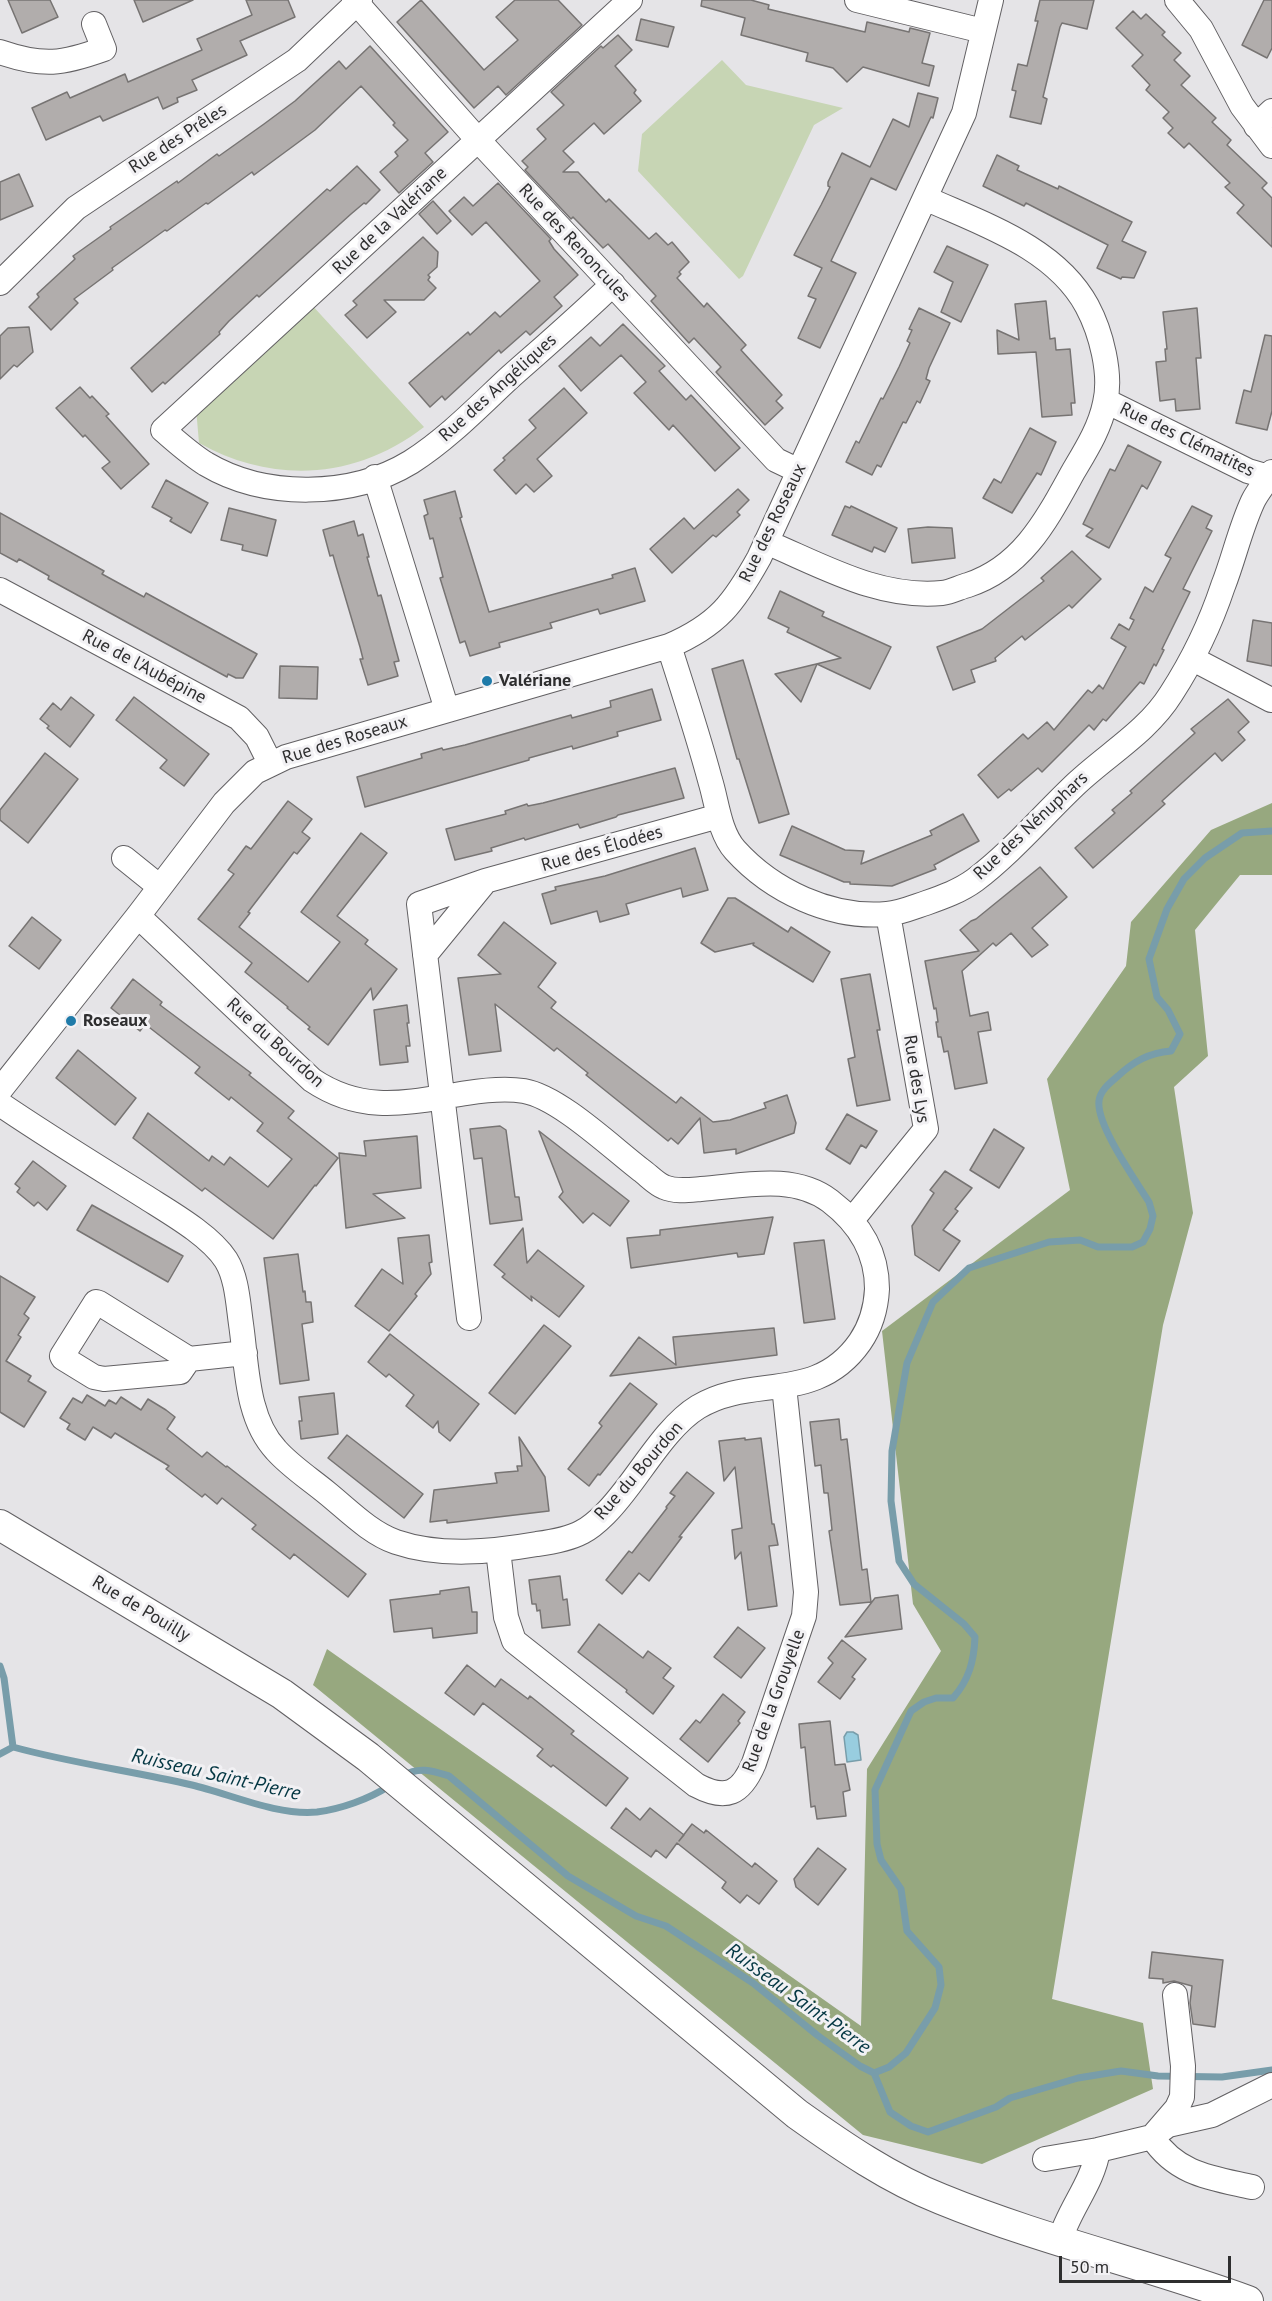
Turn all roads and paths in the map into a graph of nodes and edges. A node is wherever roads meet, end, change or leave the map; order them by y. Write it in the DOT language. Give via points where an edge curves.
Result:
graph roads {
  1 [pos="857,0"];
  2 [pos="991,0"];
  3 [pos="1177,0"];
  4 [pos="357,1"];
  5 [pos="622,4"];
  6 [pos="94,24"];
  7 [pos="983,31"];
  8 [pos="0,52"];
  9 [pos="1264,118"];
  10 [pos="478,140"];
  11 [pos="1272,146"];
  12 [pos="925,198"];
  13 [pos="0,283"];
  14 [pos="613,285"];
  15 [pos="1106,401"];
  16 [pos="163,430"];
  17 [pos="799,471"];
  18 [pos="1271,476"];
  19 [pos="375,477"];
  20 [pos="766,542"];
  21 [pos="0,590"];
  22 [pos="669,646"];
  23 [pos="1193,659"];
  24 [pos="1271,700"];
  25 [pos="447,710"];
  26 [pos="270,763"];
  27 [pos="719,816"];
  28 [pos="123,858"];
  29 [pos="485,881"];
  30 [pos="160,887"];
  31 [pos="888,914"];
  32 [pos="138,916"];
  33 [pos="425,955"];
  34 [pos="0,1090"];
  35 [pos="442,1097"];
  36 [pos="0,1104"];
  37 [pos="852,1220"];
  38 [pos="470,1318"];
  39 [pos="245,1353"];
  40 [pos="189,1359"];
  41 [pos="784,1386"];
  42 [pos="0,1525"];
  43 [pos="498,1550"];
  44 [pos="1175,1995"];
  45 [pos="1272,2085"];
  46 [pos="1152,2137"];
  47 [pos="1098,2150"];
  48 [pos="1045,2159"];
  49 [pos="1252,2187"];
  50 [pos="1060,2240"];
  51 [pos="1248,2301"];
  1 -- 7 [label="street"];
  2 -- 7 [label="street, Rue des Roseaux"];
  3 -- 9 [label="street" via="1201,29 1237,98"];
  4 -- 10 [label="street, Rue des Renoncules"];
  4 -- 13 [label="street, Rue des Prêles" via="297,60 76,208"];
  5 -- 10 [label="street, Rue de la Valériane"];
  6 -- 8 [label="street" via="104,49 72,60 40,63"];
  7 -- 12 [label="street, Rue des Roseaux" via="964,113"];
  9 -- 11 [label="street"];
  10 -- 14 [label="street, Rue des Renoncules"];
  10 -- 16 [label="street, Rue de la Valériane"];
  12 -- 15 [label="street, Rue des Clématites" via="1021,243 1066,277 1087,306 1102,343"];
  12 -- 17 [label="street, Rue des Roseaux"];
  14 -- 17 [label="street, Rue des Renoncules" via="776,460"];
  14 -- 19 [label="street, Rue des Angéliques" via="442,439 409,463"];
  15 -- 18 [label="street, Rue des Clématites" via="1248,471"];
  15 -- 20 [label="street, Rue des Clématites" via="1091,441 1047,520 1016,557 975,582 944,593 896,591 851,579"];
  16 -- 19 [label="street, Rue des Angéliques" via="207,465 259,484 326,488"];
  17 -- 20 [label="street, Rue des Roseaux"];
  18 -- 23 [label="street, Rue des Nénuphars" via="1254,499"];
  19 -- 25 [label="street"];
  20 -- 22 [label="street, Rue des Roseaux" via="728,607 711,623"];
  21 -- 26 [label="street, Rue de l'Aubépine" via="239,718 257,737"];
  22 -- 25 [label="street, Rue des Roseaux"];
  22 -- 27 [label="street, Rue des Nénuphars"];
  23 -- 24 [label="street"];
  23 -- 31 [label="street, Rue des Nénuphars" via="1169,698 1145,725 981,874 945,897"];
  25 -- 26 [label="street, Rue des Roseaux"];
  26 -- 30 [label="street, Rue des Roseaux" via="255,772 224,803"];
  27 -- 29 [label="street, Rue des Élodées"];
  27 -- 31 [label="street, Rue des Nénuphars" via="733,848 782,889 833,909"];
  28 -- 30 [label="street"];
  29 -- 33 [label="street"];
  29 -- 33 [label="street, Rue des Élodées" via="419,904"];
  30 -- 32 [label="street, Rue des Roseaux"];
  31 -- 37 [label="street, Rue des Lys" via="926,1129"];
  32 -- 34 [label="street, Rue des Roseaux"];
  32 -- 35 [label="street, Rue du Bourdon" via="322,1087 362,1102 381,1104"];
  33 -- 35 [label="street, Rue des Élodées"];
  35 -- 37 [label="street, Rue du Bourdon" via="504,1089 541,1095 662,1187 684,1191 775,1184 801,1186 824,1197"];
  35 -- 38 [label="street"];
  36 -- 39 [label="street, Rue du Bourdon" via="185,1222 219,1251 233,1278"];
  37 -- 41 [label="street, Rue du Bourdon" via="874,1263 877,1295 871,1325 844,1362 830,1372 801,1384"];
  39 -- 40 [label="street"];
  39 -- 43 [label="street, Rue du Bourdon" via="252,1404 268,1440 285,1459 377,1534 427,1551"];
  40 -- 40 [label="street" via="96,1302 62,1356 94,1377 104,1379 180,1372"];
  41 -- 43 [label="street, Rue du Bourdon" via="724,1396 697,1407 676,1426 605,1514 584,1532"];
  41 -- 43 [label="street, Rue de la Grouyelle" via="806,1592 804,1616 754,1763 742,1785 733,1791 716,1794 696,1785 514,1641 506,1617"];
  42 -- 50 [label="main road, Rue de Pouilly" via="282,1694 368,1757 824,2133 940,2199"];
  44 -- 46 [label="street" via="1184,2066 1182,2097"];
  45 -- 46 [label="street" via="1212,2115 1168,2125"];
  46 -- 47 [label="street"];
  46 -- 49 [label="street" via="1173,2161 1199,2176"];
  47 -- 48 [label="street"];
  47 -- 50 [label="street"];
  50 -- 51 [label="main road, Rue de Pouilly"];
}
